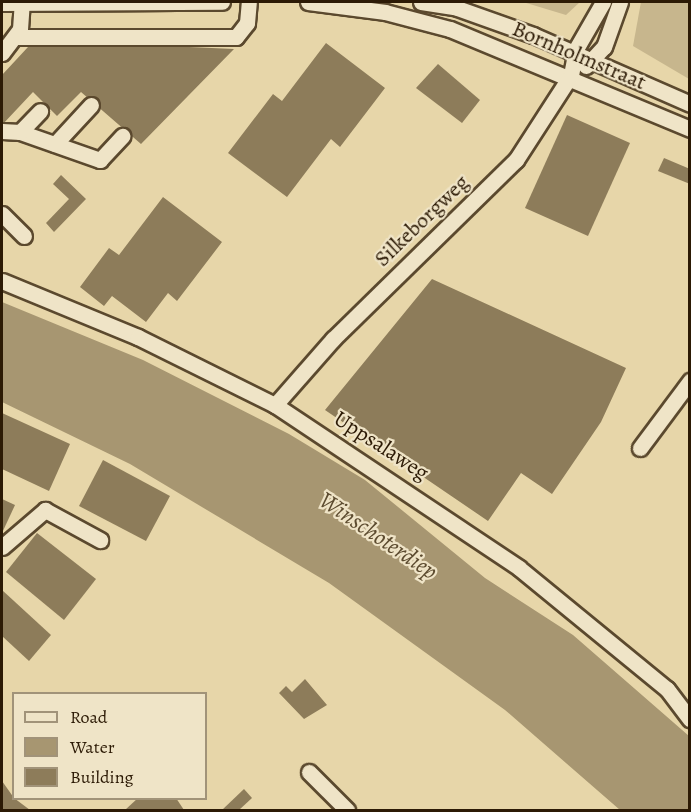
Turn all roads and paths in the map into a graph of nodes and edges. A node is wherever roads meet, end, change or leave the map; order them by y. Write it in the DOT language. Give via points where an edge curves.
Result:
graph roads {
  1 [pos="222,2"];
  2 [pos="249,2"];
  3 [pos="308,2"];
  4 [pos="421,2"];
  5 [pos="603,2"];
  6 [pos="620,2"];
  7 [pos="2,3"];
  8 [pos="22,3"];
  9 [pos="15,37"];
  10 [pos="3,50"];
  11 [pos="574,53"];
  12 [pos="595,61"];
  13 [pos="571,75"];
  14 [pos="690,104"];
  15 [pos="91,105"];
  16 [pos="40,111"];
  17 [pos="690,129"];
  18 [pos="2,131"];
  19 [pos="20,132"];
  20 [pos="122,136"];
  21 [pos="55,144"];
  22 [pos="2,214"];
  23 [pos="24,236"];
  24 [pos="2,281"];
  25 [pos="690,381"];
  26 [pos="275,405"];
  27 [pos="640,448"];
  28 [pos="100,540"];
  29 [pos="2,547"];
  30 [pos="690,719"];
  31 [pos="309,772"];
  32 [pos="348,810"];
  1 -- 8 [label="street"];
  2 -- 9 [label="street" via="247,23 236,37"];
  3 -- 13 [label="street, Bornholmstraat" via="415,18"];
  4 -- 11 [label="street, Bornholmstraat" via="457,8"];
  5 -- 11 [label="street"];
  6 -- 12 [label="street"];
  7 -- 8 [label="street"];
  8 -- 9 [label="street"];
  9 -- 10 [label="street"];
  11 -- 12 [label="street, Bornholmstraat"];
  11 -- 13 [label="street, Silkeborgweg"];
  12 -- 13 [label="street"];
  12 -- 14 [label="street, Bornholmstraat"];
  13 -- 17 [label="street, Bornholmstraat"];
  13 -- 26 [label="street, Silkeborgweg" via="516,159 493,185 341,331"];
  15 -- 21 [label="street"];
  16 -- 19 [label="street"];
  18 -- 19 [label="street"];
  19 -- 21 [label="street"];
  20 -- 21 [label="street" via="100,160"];
  22 -- 23 [label="street"];
  24 -- 26 [label="street, Uppsalaweg" via="138,337"];
  25 -- 27 [label="street"];
  26 -- 30 [label="street, Uppsalaweg" via="519,568 667,689"];
  28 -- 29 [label="street" via="45,510"];
  31 -- 32 [label="street"];
}
